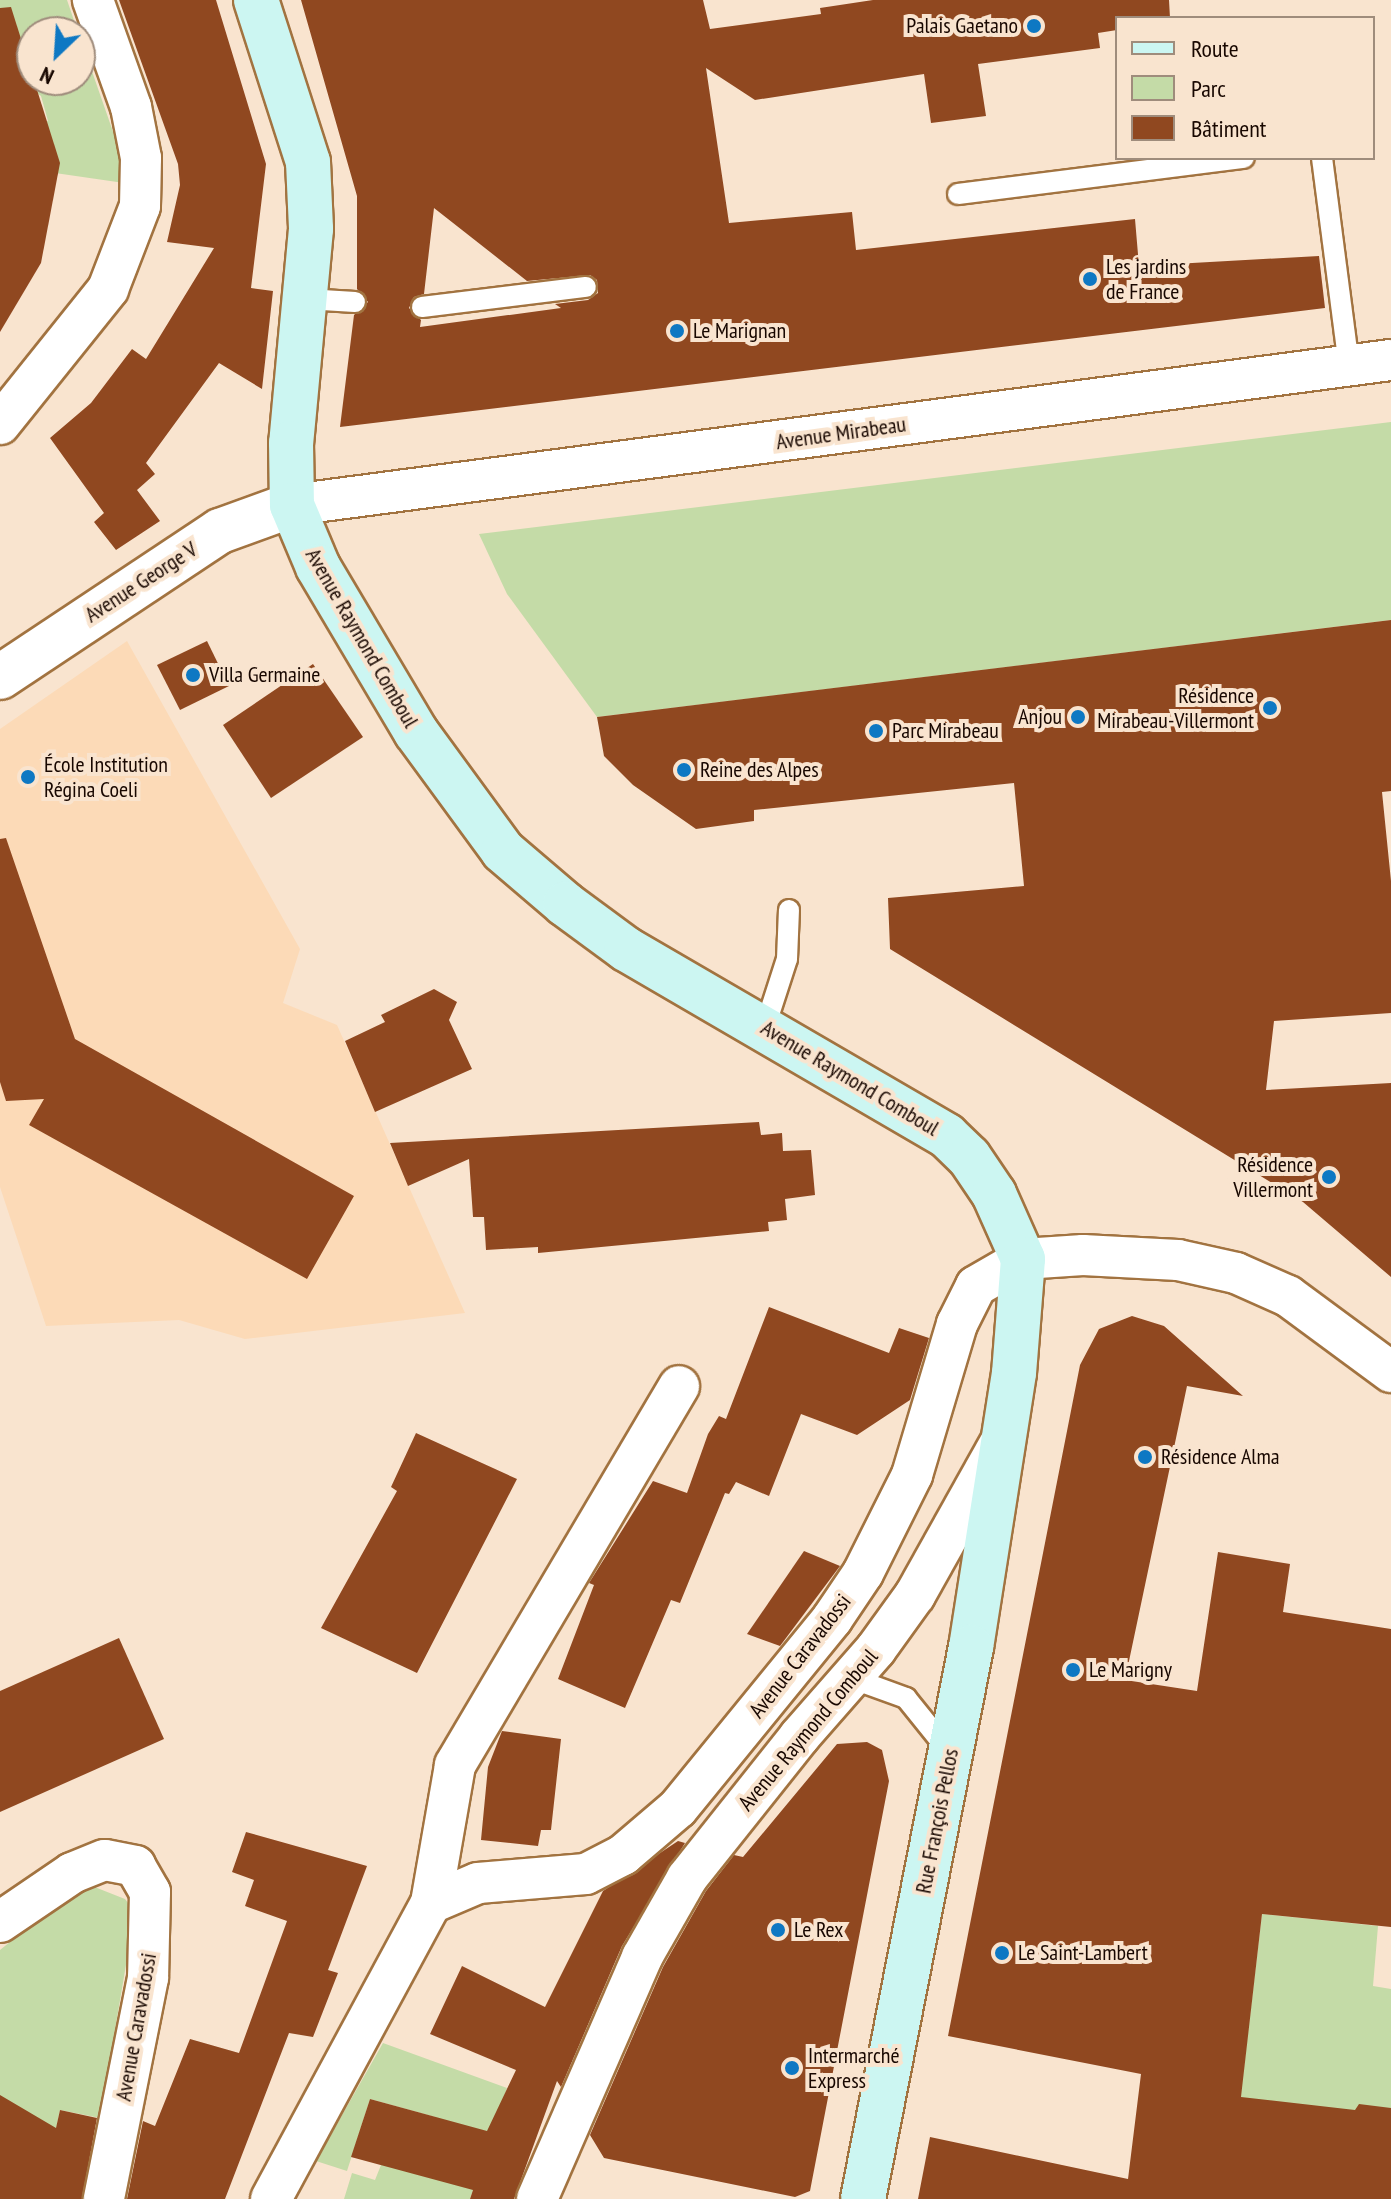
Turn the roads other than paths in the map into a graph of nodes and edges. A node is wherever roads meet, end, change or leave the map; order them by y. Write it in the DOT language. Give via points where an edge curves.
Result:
graph roads {
  1 [pos="93,0"];
  2 [pos="256,0"];
  3 [pos="1228,160"];
  4 [pos="1322,160"];
  5 [pos="958,194"];
  6 [pos="586,287"];
  7 [pos="306,299"];
  8 [pos="355,302"];
  9 [pos="422,307"];
  10 [pos="1391,360"];
  11 [pos="1349,366"];
  12 [pos="0,424"];
  13 [pos="292,505"];
  14 [pos="0,677"];
  15 [pos="789,910"];
  16 [pos="765,1027"];
  17 [pos="1023,1259"];
  18 [pos="1391,1372"];
  19 [pos="679,1386"];
  20 [pos="1001,1442"];
  21 [pos="851,1678"];
  22 [pos="950,1753"];
  23 [pos="431,1903"];
  24 [pos="0,1922"];
  25 [pos="104,2199"];
  26 [pos="271,2199"];
  27 [pos="537,2199"];
  28 [pos="863,2199"];
  1 -- 12 [label="street" via="131,107 141,158 140,206 122,264 101,301"];
  2 -- 7 [label="main road, Avenue Raymond Comboul" via="308,162"];
  3 -- 5 [label="lane"];
  4 -- 11 [label="lane"];
  6 -- 9 [label="lane"];
  7 -- 8 [label="lane"];
  7 -- 13 [label="main road, Avenue Raymond Comboul" via="291,443"];
  10 -- 11 [label="street, Avenue Mirabeau"];
  11 -- 13 [label="street, Avenue Mirabeau"];
  13 -- 14 [label="street, Avenue George V" via="220,531"];
  13 -- 16 [label="main road, Avenue Raymond Comboul" via="318,567 416,732 503,851 626,949"];
  15 -- 16 [label="lane" via="787,959"];
  16 -- 17 [label="main road, Avenue Raymond Comboul" via="947,1136 994,1194"];
  17 -- 18 [label="street" via="1083,1255 1178,1260 1236,1273 1288,1296"];
  17 -- 20 [label="main road, Avenue Raymond Comboul" via="1023,1304"];
  17 -- 23 [label="street, Avenue Caravadossi" via="976,1286 963,1309 912,1475 863,1573 678,1808 623,1855 586,1874 478,1883"];
  19 -- 23 [label="street" via="455,1765"];
  20 -- 21 [label="street, Avenue Raymond Comboul" via="915,1595"];
  20 -- 22 [label="main road, Rue François Pellos"];
  21 -- 22 [label="lane" via="906,1698"];
  21 -- 27 [label="street, Avenue Raymond Comboul" via="687,1878 642,1957"];
  22 -- 28 [label="main road, Rue François Pellos"];
  23 -- 26 [label="street"];
  24 -- 25 [label="street, Avenue Caravadossi" via="72,1873 105,1860 135,1866 150,1892 148,1978"];
}
